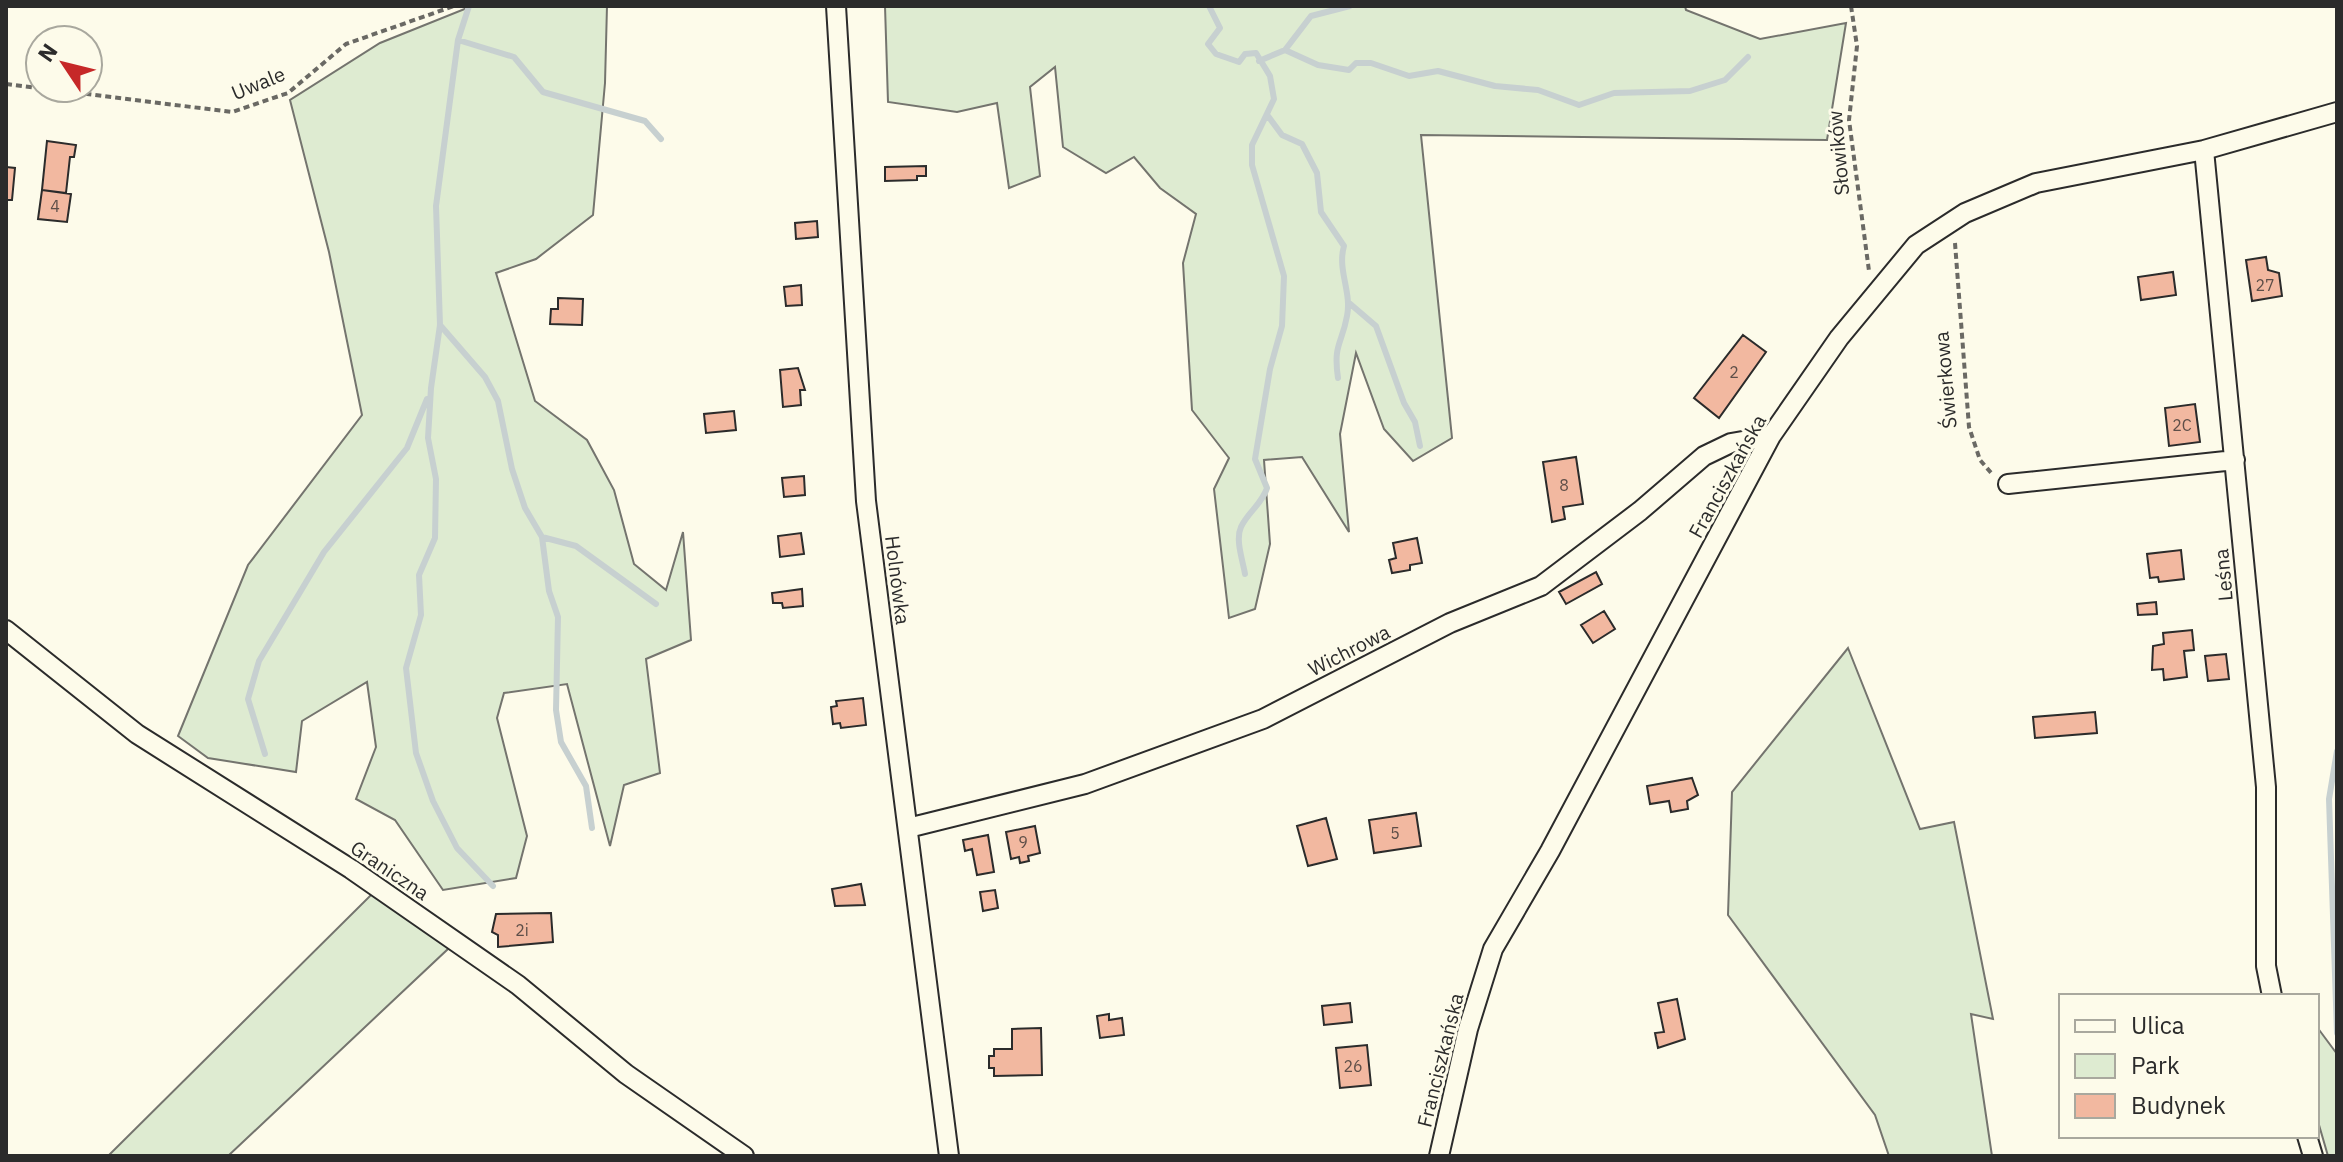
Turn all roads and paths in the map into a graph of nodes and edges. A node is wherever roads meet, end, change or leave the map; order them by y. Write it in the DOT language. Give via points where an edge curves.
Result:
graph roads {
  1 [pos="454,6"];
  2 [pos="836,6"];
  3 [pos="1851,6"];
  4 [pos="6,84"];
  5 [pos="2337,112"];
  6 [pos="2204,150"];
  7 [pos="1953,221"];
  8 [pos="1874,297"];
  9 [pos="1771,436"];
  10 [pos="2235,460"];
  11 [pos="2008,484"];
  12 [pos="6,630"];
  13 [pos="908,828"];
  14 [pos="2272,994"];
  15 [pos="744,1156"];
  16 [pos="949,1156"];
  17 [pos="1439,1156"];
  1 -- 4 [label="path, Uwale" via="346,44 288,93 232,112"];
  2 -- 13 [label="street, Holnówka" via="866,501"];
  3 -- 8 [label="path, Słowików" via="1857,46 1849,120"];
  5 -- 6 [label="street, Franciszkańska"];
  6 -- 7 [label="street, Franciszkańska" via="2036,183"];
  6 -- 10 [label="street, Leśna"];
  7 -- 8 [label="street, Franciszkańska" via="1916,245"];
  7 -- 11 [label="path, Świerkowa" via="1972,442 1986,468"];
  8 -- 9 [label="street, Franciszkańska"];
  9 -- 13 [label="street, Wichrowa" via="1731,443 1704,456 1541,586 1450,623 1263,719 1085,784"];
  9 -- 17 [label="street, Franciszkańska" via="1493,949"];
  10 -- 11 [label="street"];
  10 -- 14 [label="street, Leśna" via="2266,787 2266,966"];
  12 -- 15 [label="street, Graniczna" via="137,734 415,913 518,985 626,1074"];
  13 -- 16 [label="street, Holnówka"];
}
